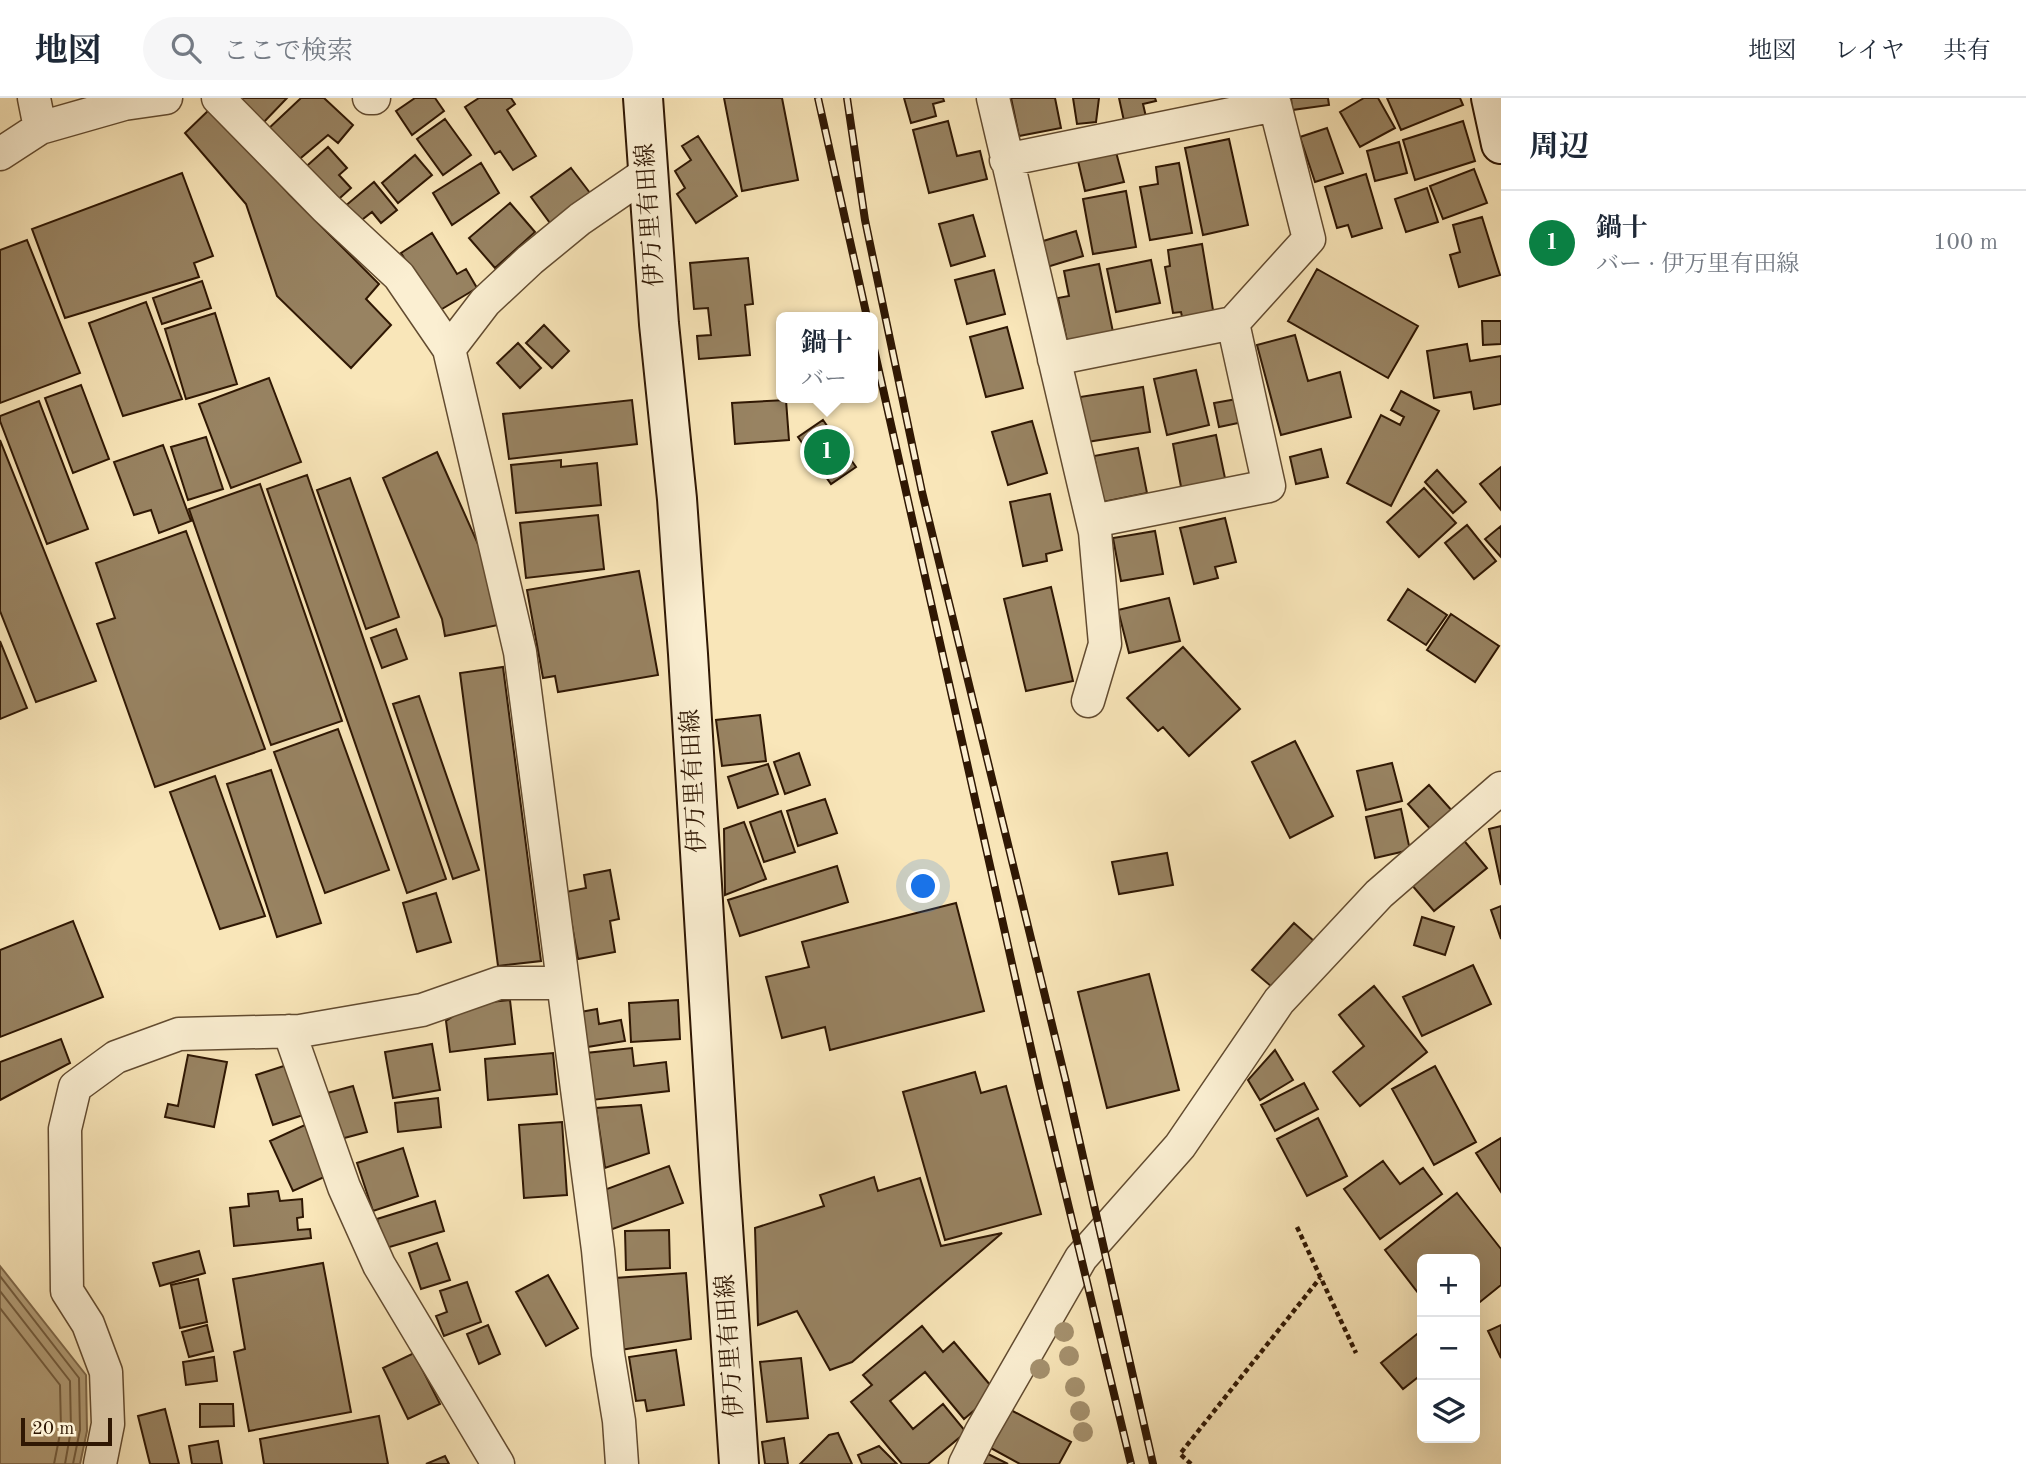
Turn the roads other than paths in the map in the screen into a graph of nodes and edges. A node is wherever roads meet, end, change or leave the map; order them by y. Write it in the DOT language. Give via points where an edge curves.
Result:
graph roads {
  1 [pos="166,98"];
  2 [pos="218,98"];
  3 [pos="643,98"];
  4 [pos="993,98"];
  5 [pos="1491,98"];
  6 [pos="37,113"];
  7 [pos="1501,144"];
  8 [pos="0,154"];
  9 [pos="1006,160"];
  10 [pos="647,173"];
  11 [pos="1233,323"];
  12 [pos="449,349"];
  13 [pos="1054,359"];
  14 [pos="1093,521"];
  15 [pos="1088,701"];
  16 [pos="1501,788"];
  17 [pos="563,983"];
  18 [pos="289,1031"];
  19 [pos="100,1464"];
  20 [pos="498,1464"];
  21 [pos="622,1464"];
  22 [pos="739,1464"];
  23 [pos="965,1464"];
  1 -- 6 [label="street"];
  2 -- 12 [label="street" via="400,276"];
  3 -- 10 [label="main road, 伊万里有田線"];
  4 -- 9 [label="street"];
  5 -- 7 [label="main road"];
  6 -- 8 [label="street"];
  9 -- 11 [label="street" via="1275,105 1309,239"];
  9 -- 13 [label="street"];
  10 -- 12 [label="street" via="530,260 485,302"];
  10 -- 22 [label="main road, 伊万里有田線" via="678,512"];
  11 -- 13 [label="street"];
  11 -- 14 [label="street" via="1269,486"];
  12 -- 17 [label="street" via="520,652"];
  13 -- 14 [label="street"];
  14 -- 15 [label="street" via="1105,644"];
  16 -- 23 [label="street" via="1379,894 1279,1001 1180,1146 1081,1258"];
  17 -- 18 [label="street" via="499,983 422,1010"];
  17 -- 21 [label="street"];
  18 -- 19 [label="street" via="178,1034 116,1057 75,1087 65,1129 66,1291 89,1324 106,1372 108,1424"];
  18 -- 20 [label="street" via="344,1187 379,1265"];
}
